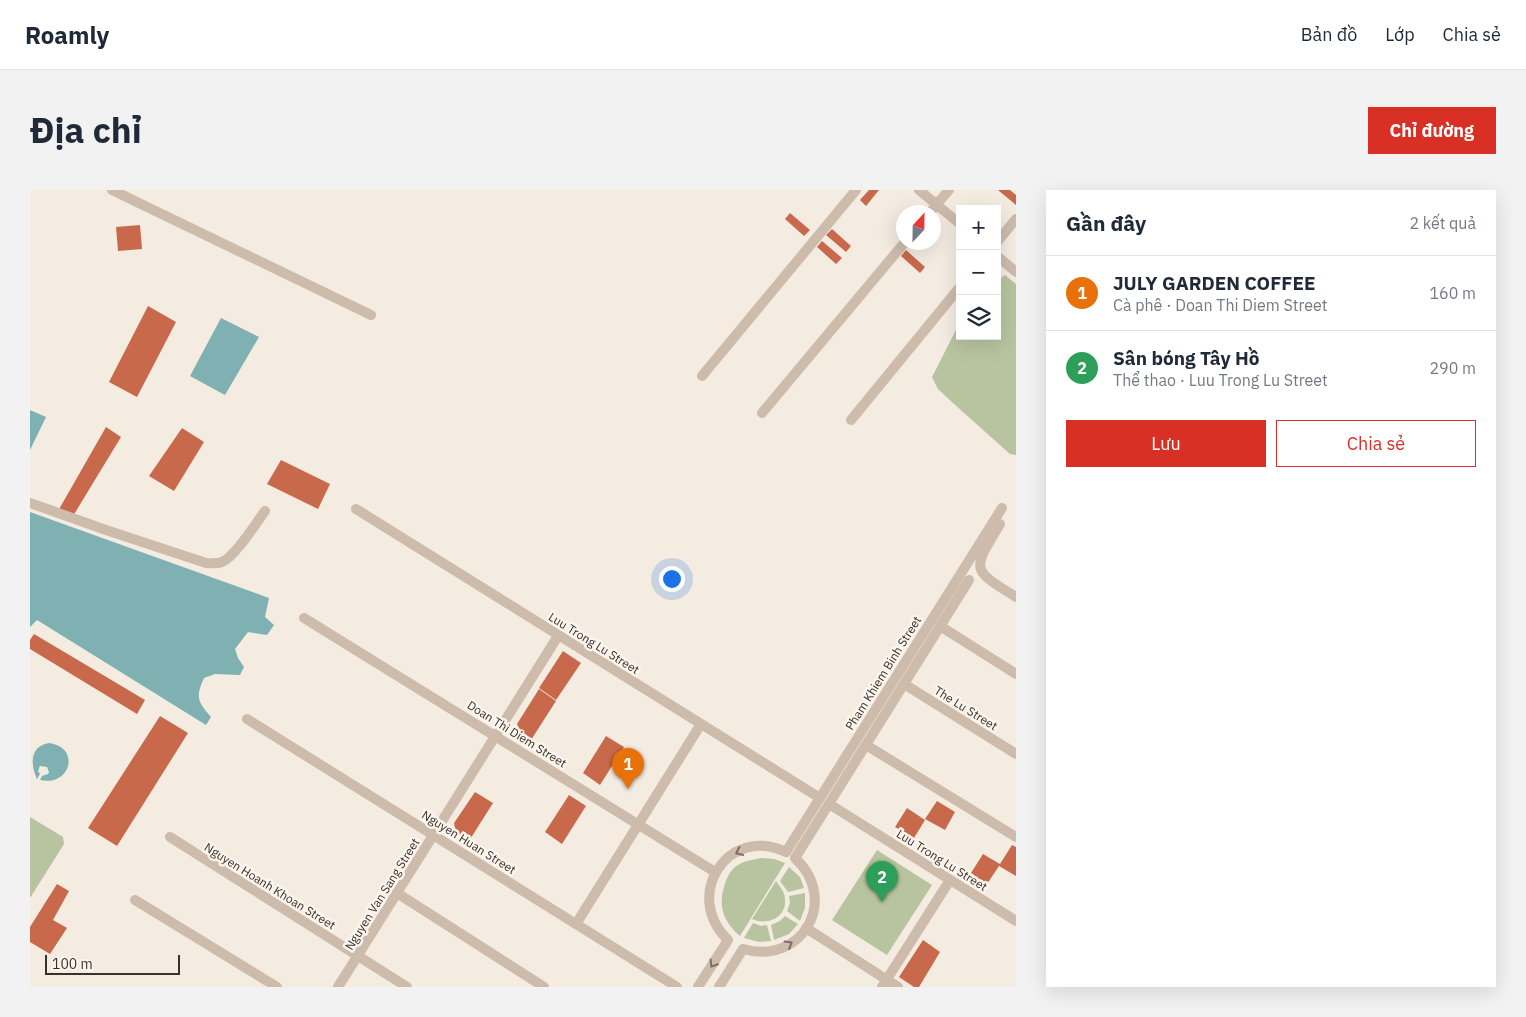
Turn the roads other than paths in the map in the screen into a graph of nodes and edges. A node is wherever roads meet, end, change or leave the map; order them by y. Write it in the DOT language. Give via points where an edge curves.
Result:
graph roads {
  1 [pos="112,190"];
  2 [pos="856,190"];
  3 [pos="919,190"];
  4 [pos="949,190"];
  5 [pos="930,205"];
  6 [pos="936,205"];
  7 [pos="941,213"];
  8 [pos="1016,219"];
  9 [pos="956,222"];
  10 [pos="1001,237"];
  11 [pos="898,250"];
  12 [pos="1001,259"];
  13 [pos="1016,272"];
  14 [pos="956,292"];
  15 [pos="370,316"];
  16 [pos="702,376"];
  17 [pos="762,413"];
  18 [pos="851,420"];
  19 [pos="30,502"];
  20 [pos="1002,508"];
  21 [pos="356,509"];
  22 [pos="265,511"];
  23 [pos="1000,524"];
  24 [pos="969,580"];
  25 [pos="1016,597"];
  26 [pos="304,618"];
  27 [pos="940,626"];
  28 [pos="558,636"];
  29 [pos="1016,674"];
  30 [pos="904,684"];
  31 [pos="247,719"];
  32 [pos="701,724"];
  33 [pos="496,736"];
  34 [pos="866,745"];
  35 [pos="1016,754"];
  36 [pos="824,801"];
  37 [pos="638,823"];
  38 [pos="434,835"];
  39 [pos="170,837"];
  40 [pos="1016,838"];
  41 [pos="791,855"];
  42 [pos="715,872"];
  43 [pos="950,880"];
  44 [pos="397,893"];
  45 [pos="135,900"];
  46 [pos="1016,921"];
  47 [pos="576,924"];
  48 [pos="806,928"];
  49 [pos="358,956"];
  50 [pos="885,983"];
  51 [pos="277,987"];
  52 [pos="338,987"];
  53 [pos="407,987"];
  54 [pos="544,987"];
  55 [pos="677,987"];
  56 [pos="698,987"];
  57 [pos="719,987"];
  58 [pos="898,987"];
  1 -- 15 [label="street"];
  2 -- 16 [label="street"];
  3 -- 5 [label="street"];
  4 -- 6 [label="street"];
  7 -- 9 [label="street"];
  8 -- 10 [label="street"];
  11 -- 17 [label="street"];
  12 -- 13 [label="street"];
  14 -- 18 [label="street"];
  19 -- 22 [label="street" via="214,564 231,556"];
  20 -- 36 [label="street, Pham Khiem Binh Street"];
  21 -- 28 [label="street, Luu Trong Lu Street"];
  23 -- 25 [label="street" via="980,558 980,567 987,579"];
  24 -- 27 [label="street, Pham Khiem Binh Street"];
  26 -- 33 [label="street, Doan Thi Diem Street"];
  27 -- 29 [label="street"];
  27 -- 30 [label="street, Pham Khiem Binh Street"];
  28 -- 32 [label="street, Luu Trong Lu Street"];
  28 -- 33 [label="street, Nguyen Van Sang Street"];
  30 -- 34 [label="street, Pham Khiem Binh Street"];
  30 -- 35 [label="street, The Lu Street"];
  31 -- 38 [label="street, Nguyen Huan Street"];
  32 -- 36 [label="street, Luu Trong Lu Street"];
  32 -- 37 [label="street"];
  33 -- 37 [label="street, Doan Thi Diem Street"];
  33 -- 38 [label="street, Nguyen Van Sang Street"];
  34 -- 36 [label="street, Pham Khiem Binh Street"];
  34 -- 40 [label="street"];
  36 -- 41 [label="street, Pham Khiem Binh Street"];
  36 -- 43 [label="street, Luu Trong Lu Street"];
  37 -- 42 [label="street, Doan Thi Diem Street"];
  37 -- 47 [label="street"];
  38 -- 44 [label="street, Nguyen Van Sang Street"];
  38 -- 47 [label="street, Nguyen Huan Street"];
  39 -- 49 [label="street, Nguyen Hoanh Khoan Street"];
  41 -- 42 [label="street, one-way" via="767,846 744,849 725,860"];
  41 -- 48 [label="street" via="806,870 815,894 814,910"];
  42 -- 56 [label="street, one-way" via="708,904 716,928 728,940"];
  43 -- 46 [label="street, Luu Trong Lu Street"];
  43 -- 50 [label="street"];
  44 -- 49 [label="street, Nguyen Van Sang Street"];
  44 -- 54 [label="street"];
  45 -- 51 [label="street"];
  47 -- 55 [label="street, Nguyen Huan Street"];
  48 -- 50 [label="street"];
  57 -- 48 [label="street, one-way" via="743,949 776,951 791,944"];
  49 -- 52 [label="street, Nguyen Van Sang Street"];
  49 -- 53 [label="street, Nguyen Hoanh Khoan Street"];
  50 -- 58 [label="street"];
}
